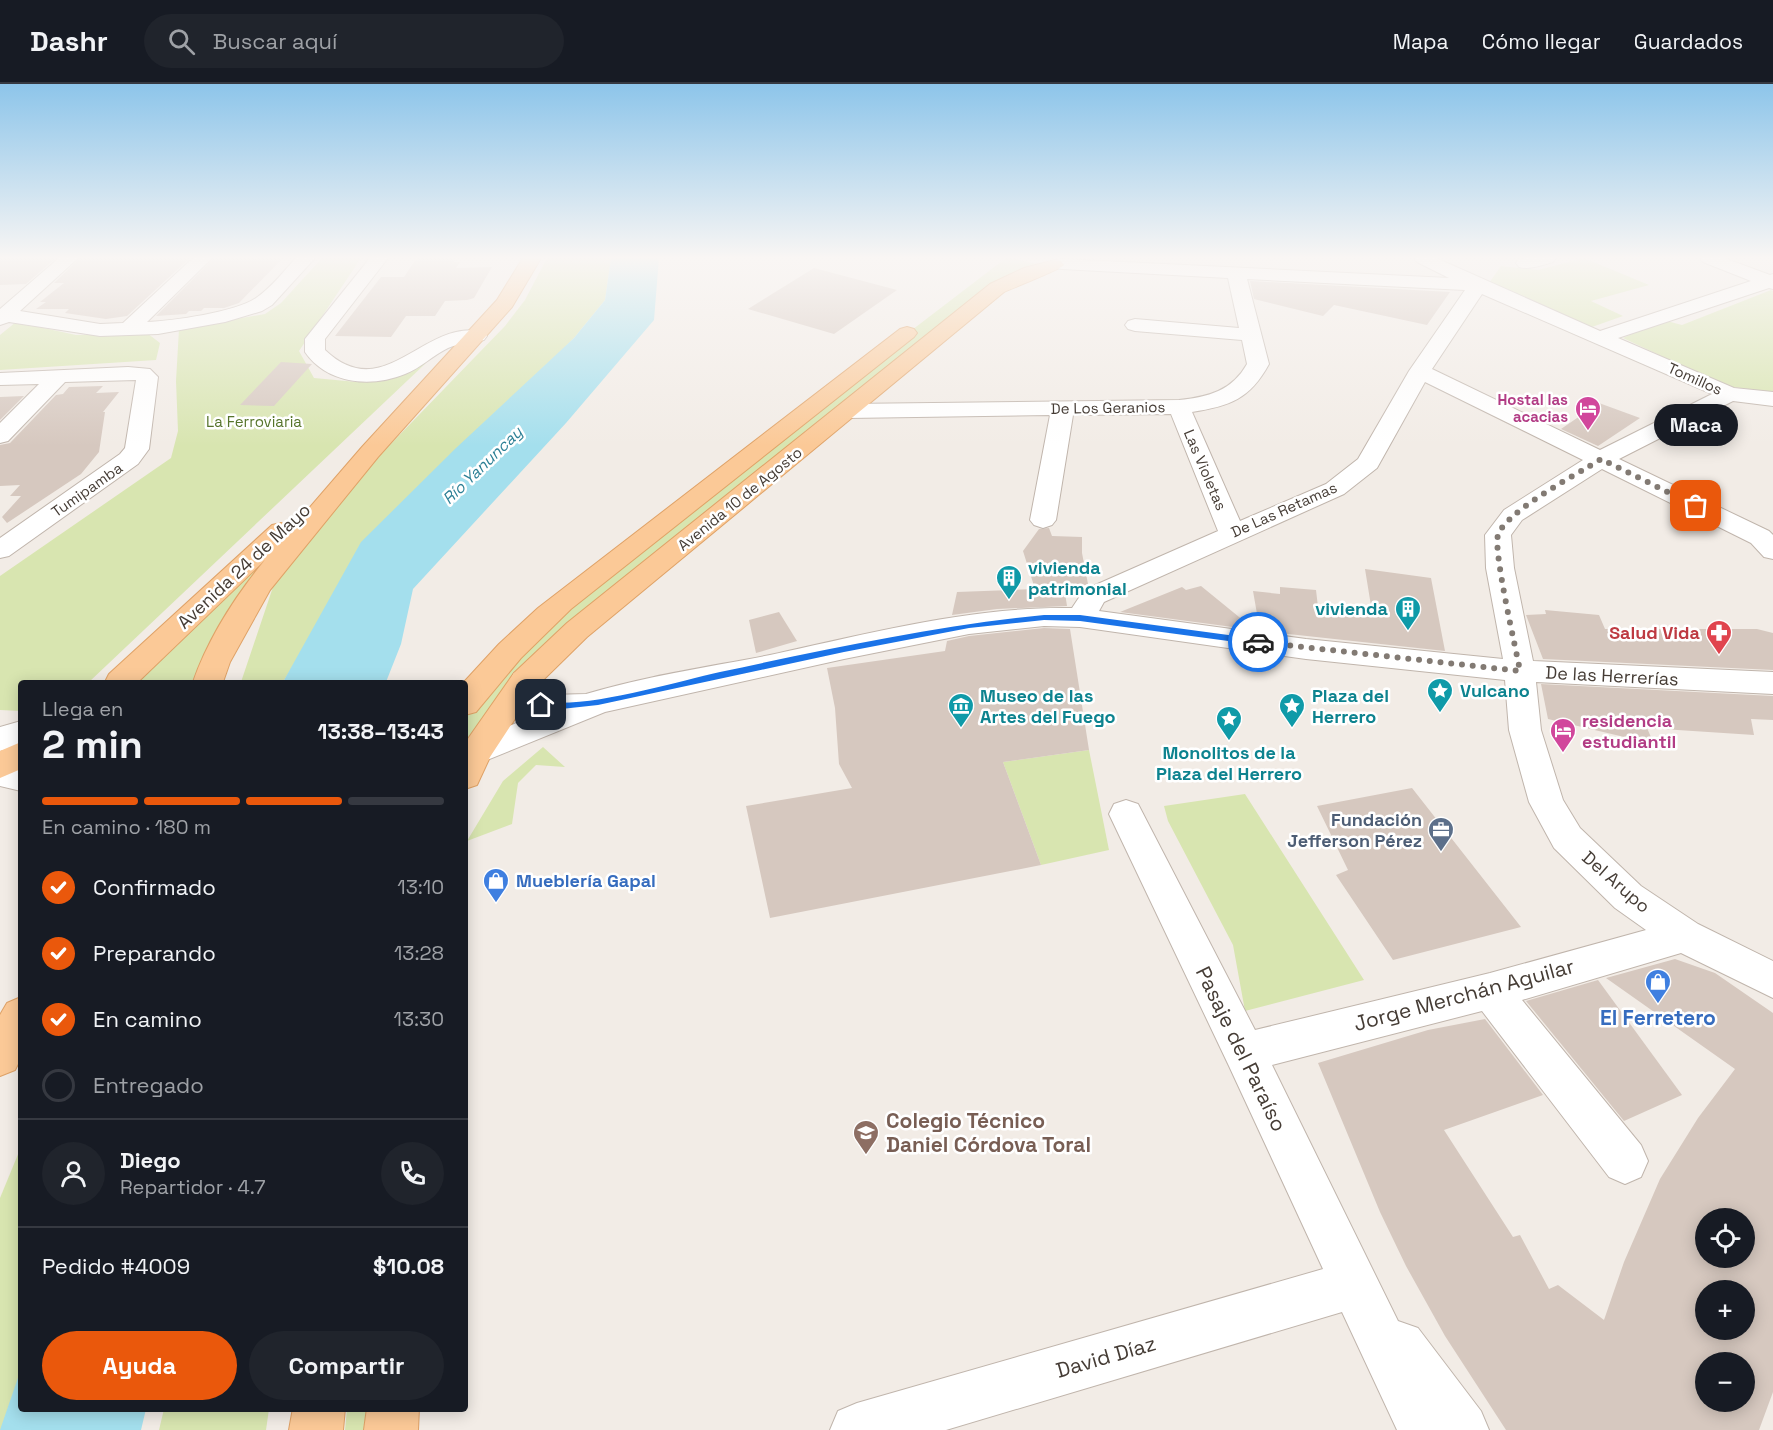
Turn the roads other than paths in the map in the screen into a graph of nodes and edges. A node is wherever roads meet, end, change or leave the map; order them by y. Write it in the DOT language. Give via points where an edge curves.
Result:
graph roads {
  1 [pos="28,321"];
  2 [pos="137,321"];
  3 [pos="198,321"];
  4 [pos="329,321"];
  5 [pos="490,321"];
  6 [pos="930,321"];
  7 [pos="957,321"];
  8 [pos="1248,321"];
  9 [pos="1454,321"];
  10 [pos="1563,321"];
  11 [pos="1650,321"];
  12 [pos="1135,325"];
  13 [pos="127,330"];
  14 [pos="1251,334"];
  15 [pos="477,336"];
  16 [pos="1601,337"];
  17 [pos="1420,371"];
  18 [pos="59,376"];
  19 [pos="0,379"];
  20 [pos="1730,394"];
  21 [pos="1773,399"];
  22 [pos="1179,407"];
  23 [pos="1063,409"];
  24 [pos="848,411"];
  25 [pos="0,436"];
  26 [pos="370,452"];
  27 [pos="1601,459"];
  28 [pos="1043,520"];
  29 [pos="1232,533"];
  30 [pos="1769,540"];
  31 [pos="0,550"];
  32 [pos="1080,618"];
  33 [pos="1520,671"];
  34 [pos="122,680"];
  35 [pos="209,680"];
  36 [pos="525,680"];
  37 [pos="1773,683"];
  38 [pos="468,700"];
  39 [pos="598,702"];
  40 [pos="18,734"];
  41 [pos="0,739"];
  42 [pos="18,756"];
  43 [pos="469,762"];
  44 [pos="0,766"];
  45 [pos="0,773"];
  46 [pos="18,776"];
  47 [pos="1126,814"];
  48 [pos="1684,936"];
  49 [pos="1772,980"];
  50 [pos="1490,991"];
  51 [pos="18,1022"];
  52 [pos="1244,1052"];
  53 [pos="0,1056"];
  54 [pos="1625,1161"];
  55 [pos="1355,1284"];
  56 [pos="318,1412"];
  57 [pos="393,1412"];
  58 [pos="316,1430"];
  59 [pos="391,1430"];
  60 [pos="857,1430"];
  61 [pos="1424,1430"];
  62 [pos="1462,1430"];
  1 -- 13 [label="street"];
  2 -- 13 [label="street"];
  3 -- 13 [label="street"];
  4 -- 15 [label="street" via="315,339 315,352 338,370 352,375 380,374 410,364 446,341"];
  5 -- 15 [label="main road, Avenida 24 de Mayo"];
  6 -- 38 [label="main road, Avenida 10 de Agosto" via="561,603 490,671"];
  7 -- 24 [label="main road, Avenida 10 de Agosto"];
  8 -- 14 [label="street, De Los Geranios"];
  9 -- 17 [label="street, De Las Retamas"];
  10 -- 16 [label="street, Tomillos"];
  11 -- 16 [label="street"];
  12 -- 14 [label="street"];
  14 -- 22 [label="street, De Los Geranios" via="1258,364 1247,385 1220,399"];
  15 -- 26 [label="main road, Avenida 24 de Mayo"];
  16 -- 20 [label="street, Tomillos"];
  17 -- 27 [label="street"];
  17 -- 29 [label="street, De Las Retamas" via="1368,464 1335,489"];
  18 -- 19 [label="street, Tumipamba"];
  18 -- 25 [label="street"];
  18 -- 31 [label="street, Tumipamba" via="128,373 147,377 137,449 115,471"];
  20 -- 21 [label="street, Tomillos"];
  20 -- 27 [label="street"];
  22 -- 23 [label="street, De Los Geranios"];
  22 -- 29 [label="street, Las Violetas"];
  23 -- 24 [label="street, De Los Geranios"];
  23 -- 28 [label="street"];
  24 -- 36 [label="main road, Avenida 10 de Agosto" via="577,630"];
  26 -- 34 [label="main road, Avenida 24 de Mayo"];
  26 -- 35 [label="main road, Avenida 24 de Mayo" via="258,586"];
  27 -- 30 [label="street"];
  27 -- 33 [label="street" via="1513,515 1498,535 1500,568"];
  29 -- 32 [label="street, De Las Retamas" via="1094,596"];
  32 -- 33 [label="street, De las Herrerías" via="1306,649"];
  32 -- 39 [label="street, De las Herrerías" via="969,626"];
  33 -- 37 [label="street, De las Herrerías"];
  33 -- 48 [label="street, Del Arupo" via="1525,730 1546,802 1567,838 1628,897"];
  36 -- 39 [label="street, De las Herrerías" via="533,699 541,705"];
  36 -- 43 [label="main road, Avenida 10 de Agosto"];
  39 -- 43 [label="street, De las Herrerías"];
  40 -- 41 [label="street"];
  42 -- 44 [label="main road"];
  45 -- 46 [label="street"];
  47 -- 52 [label="street, Pasaje del Paraíso"];
  48 -- 49 [label="street, Del Arupo"];
  48 -- 50 [label="street, Jorge Merchán Aguilar"];
  50 -- 52 [label="street, Jorge Merchán Aguilar"];
  50 -- 54 [label="street"];
  51 -- 53 [label="main road"];
  52 -- 55 [label="street, Pasaje del Paraíso"];
  55 -- 60 [label="street, David Díaz"];
  55 -- 61 [label="street, Pasaje del Paraíso"];
  55 -- 62 [label="street, Pasaje del Paraíso"];
  56 -- 58 [label="main road"];
  57 -- 59 [label="main road"];
}
